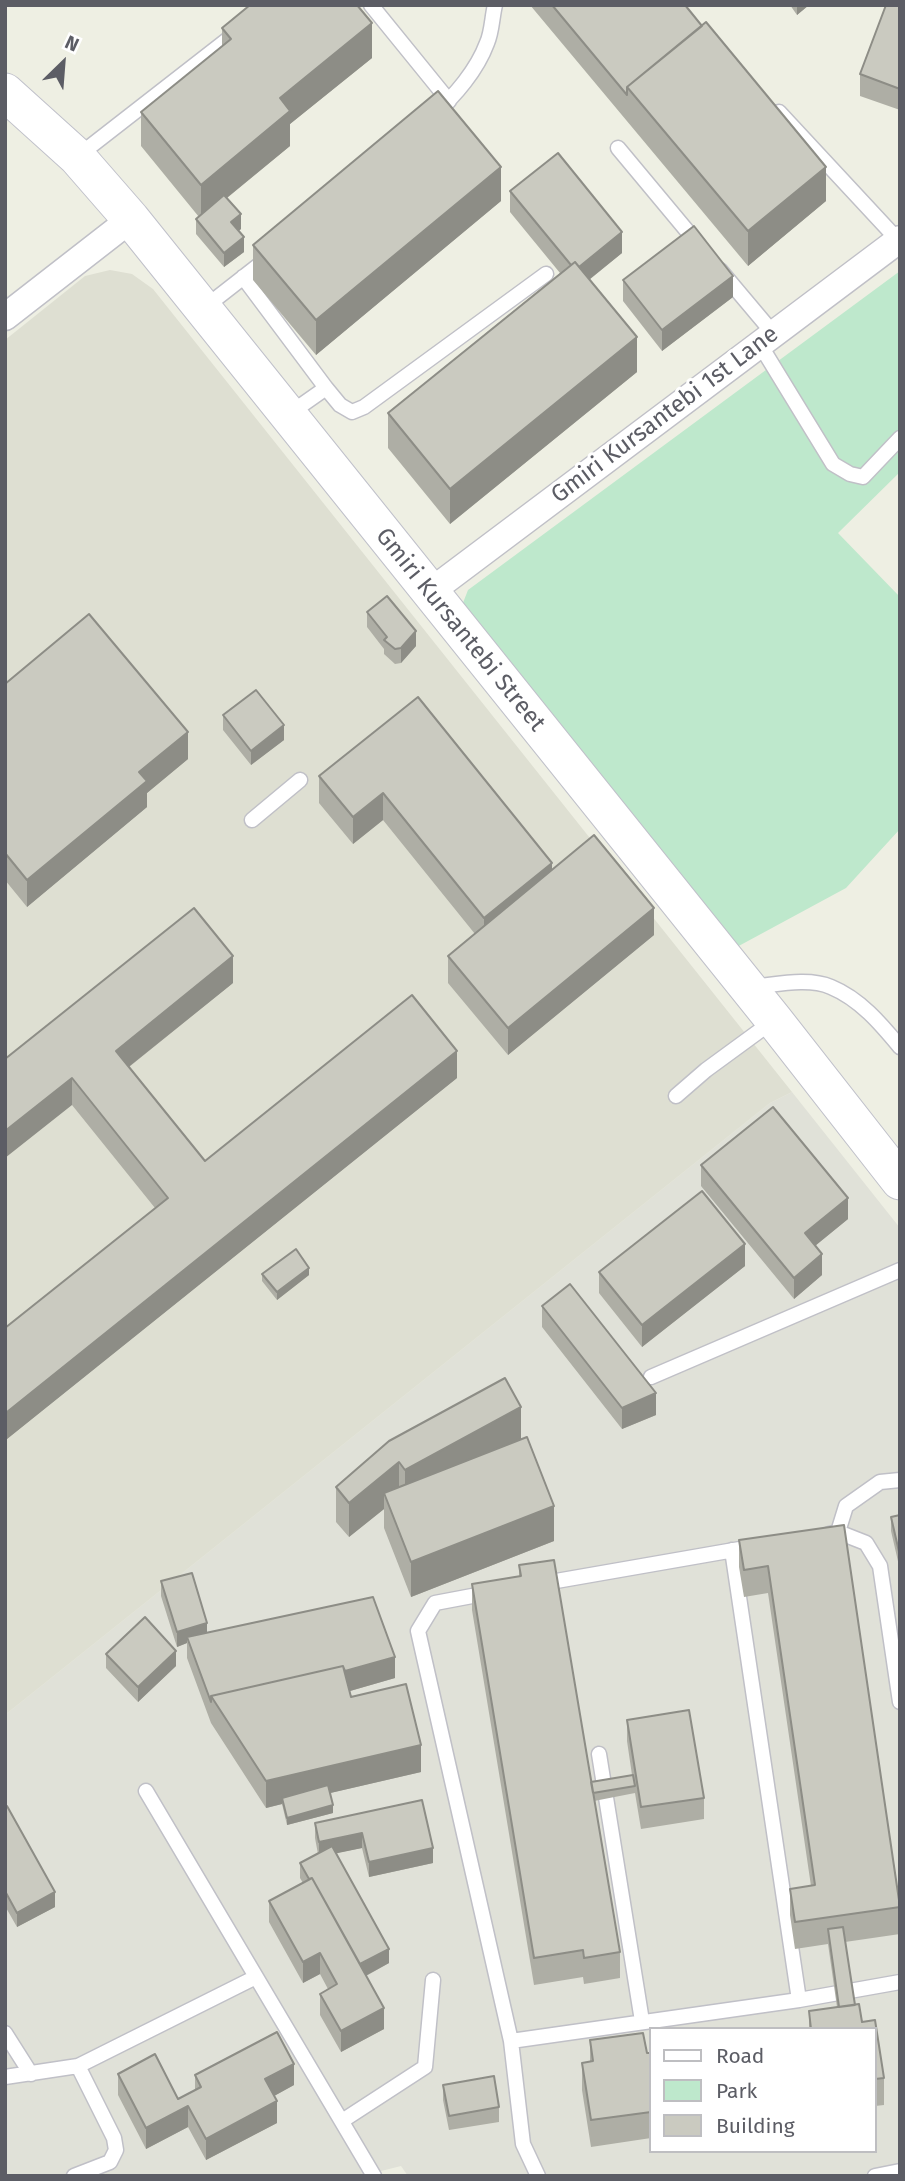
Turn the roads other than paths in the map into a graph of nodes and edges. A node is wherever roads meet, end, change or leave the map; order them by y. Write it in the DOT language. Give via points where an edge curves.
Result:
graph roads {
  1 [pos="371,5"];
  2 [pos="495,5"];
  3 [pos="249,22"];
  4 [pos="5,92"];
  5 [pos="765,97"];
  6 [pos="449,101"];
  7 [pos="418,128"];
  8 [pos="618,148"];
  9 [pos="77,157"];
  10 [pos="131,219"];
  11 [pos="899,239"];
  12 [pos="284,244"];
  13 [pos="546,274"];
  14 [pos="243,277"];
  15 [pos="203,309"];
  16 [pos="5,317"];
  17 [pos="766,338"];
  18 [pos="326,388"];
  19 [pos="289,414"];
  20 [pos="900,438"];
  21 [pos="430,592"];
  22 [pos="300,780"];
  23 [pos="252,820"];
  24 [pos="748,987"];
  25 [pos="774,1020"];
  26 [pos="900,1047"];
  27 [pos="676,1096"];
  28 [pos="900,1181"];
  29 [pos="900,1270"];
  30 [pos="651,1377"];
  31 [pos="900,1480"];
  32 [pos="838,1532"];
  33 [pos="812,1536"];
  34 [pos="772,1543"];
  35 [pos="732,1550"];
  36 [pos="530,1586"];
  37 [pos="502,1591"];
  38 [pos="900,1702"];
  39 [pos="599,1754"];
  40 [pos="146,1791"];
  41 [pos="256,1977"];
  42 [pos="433,1980"];
  43 [pos="900,1982"];
  44 [pos="799,2000"];
  45 [pos="642,2021"];
  46 [pos="5,2033"];
  47 [pos="511,2041"];
  48 [pos="78,2066"];
  49 [pos="31,2074"];
  50 [pos="5,2077"];
  51 [pos="342,2121"];
  52 [pos="900,2171"];
  53 [pos="74,2176"];
  54 [pos="374,2176"];
  55 [pos="538,2176"];
  56 [pos="875,2176"];
  1 -- 6 [label="lane"];
  2 -- 6 [label="lane" via="487,43"];
  3 -- 9 [label="lane"];
  4 -- 9 [label="street, Gmiri Kursantebi Street"];
  5 -- 11 [label="lane"];
  6 -- 7 [label="lane"];
  8 -- 17 [label="lane" via="709,256"];
  9 -- 10 [label="street, Gmiri Kursantebi Street"];
  10 -- 15 [label="street, Gmiri Kursantebi Street"];
  10 -- 16 [label="street"];
  11 -- 17 [label="street, Gmiri Kursantebi 1st Lane"];
  12 -- 14 [label="lane"];
  13 -- 18 [label="lane" via="364,407 352,412"];
  14 -- 15 [label="lane"];
  14 -- 18 [label="lane"];
  15 -- 19 [label="street, Gmiri Kursantebi Street"];
  17 -- 20 [label="lane" via="833,464 863,477"];
  17 -- 21 [label="street, Gmiri Kursantebi 1st Lane"];
  18 -- 19 [label="lane"];
  19 -- 21 [label="street, Gmiri Kursantebi Street"];
  21 -- 24 [label="street, Gmiri Kursantebi Street"];
  22 -- 23 [label="lane"];
  24 -- 25 [label="street, Gmiri Kursantebi Street"];
  24 -- 26 [label="lane" via="831,986 872,1013"];
  25 -- 27 [label="lane"];
  25 -- 28 [label="street, Gmiri Kursantebi Street"];
  29 -- 30 [label="lane"];
  31 -- 32 [label="lane" via="880,1482 846,1506"];
  32 -- 33 [label="lane"];
  32 -- 38 [label="lane" via="866,1543 880,1566"];
  34 -- 35 [label="lane"];
  35 -- 36 [label="lane"];
  35 -- 44 [label="lane"];
  37 -- 47 [label="lane" via="435,1603 418,1631"];
  39 -- 45 [label="lane"];
  40 -- 41 [label="lane"];
  41 -- 48 [label="lane"];
  41 -- 51 [label="lane"];
  42 -- 51 [label="lane" via="425,2067"];
  43 -- 44 [label="lane"];
  44 -- 45 [label="lane"];
  45 -- 47 [label="lane"];
  46 -- 49 [label="lane"];
  47 -- 55 [label="lane" via="523,2144"];
  48 -- 49 [label="lane"];
  48 -- 53 [label="lane" via="116,2150 110,2162"];
  49 -- 50 [label="lane"];
  51 -- 54 [label="lane"];
  52 -- 56 [label="lane"];
}
